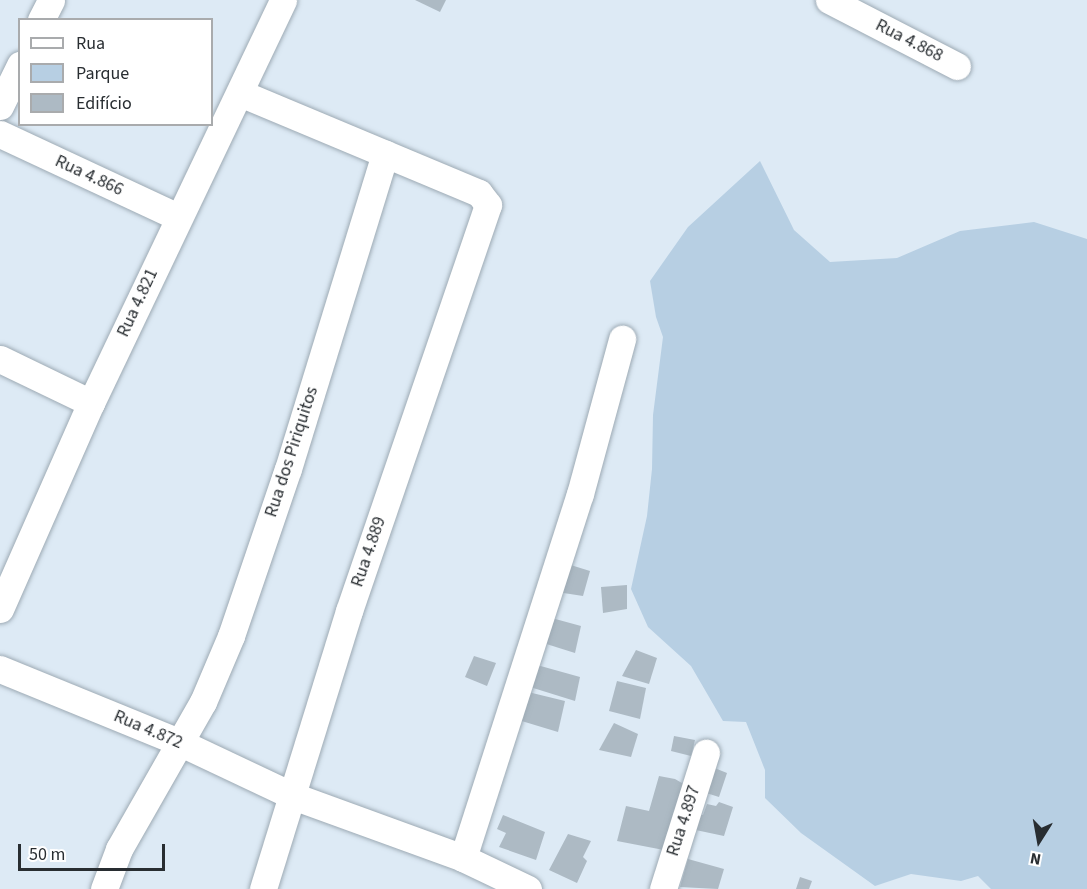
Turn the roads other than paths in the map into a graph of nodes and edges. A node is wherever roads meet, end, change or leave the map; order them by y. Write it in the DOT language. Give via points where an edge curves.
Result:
graph roads {
  1 [pos="51,0"];
  2 [pos="283,0"];
  3 [pos="829,0"];
  4 [pos="42,18"];
  5 [pos="957,66"];
  6 [pos="18,69"];
  7 [pos="240,93"];
  8 [pos="0,106"];
  9 [pos="0,134"];
  10 [pos="385,154"];
  11 [pos="178,218"];
  12 [pos="622,339"];
  13 [pos="0,359"];
  14 [pos="92,403"];
  15 [pos="3,592"];
  16 [pos="0,669"];
  17 [pos="181,744"];
  18 [pos="706,753"];
  19 [pos="293,796"];
  20 [pos="463,858"];
  21 [pos="520,887"];
  22 [pos="104,889"];
  23 [pos="263,889"];
  24 [pos="663,889"];
  1 -- 4 [label="street"];
  2 -- 7 [label="street, Rua 4.821"];
  3 -- 5 [label="street, Rua 4.868"];
  6 -- 8 [label="street"];
  7 -- 10 [label="street"];
  7 -- 11 [label="street, Rua 4.821"];
  9 -- 11 [label="street, Rua 4.866"];
  10 -- 17 [label="street, Rua dos Piriquitos" via="288,469 231,636"];
  10 -- 19 [label="street, Rua 4.889" via="479,193 488,205 349,611"];
  11 -- 14 [label="street, Rua 4.821"];
  12 -- 20 [label="street" via="580,494"];
  13 -- 14 [label="street"];
  14 -- 15 [label="street, Rua 4.821"];
  16 -- 17 [label="street, Rua 4.872"];
  17 -- 19 [label="street, Rua 4.872"];
  17 -- 22 [label="street, Rua dos Piriquitos" via="119,849"];
  18 -- 24 [label="street, Rua 4.897"];
  19 -- 20 [label="street, Rua 4.872"];
  19 -- 23 [label="street, Rua 4.889"];
  20 -- 21 [label="street, Rua 4.872"];
}
